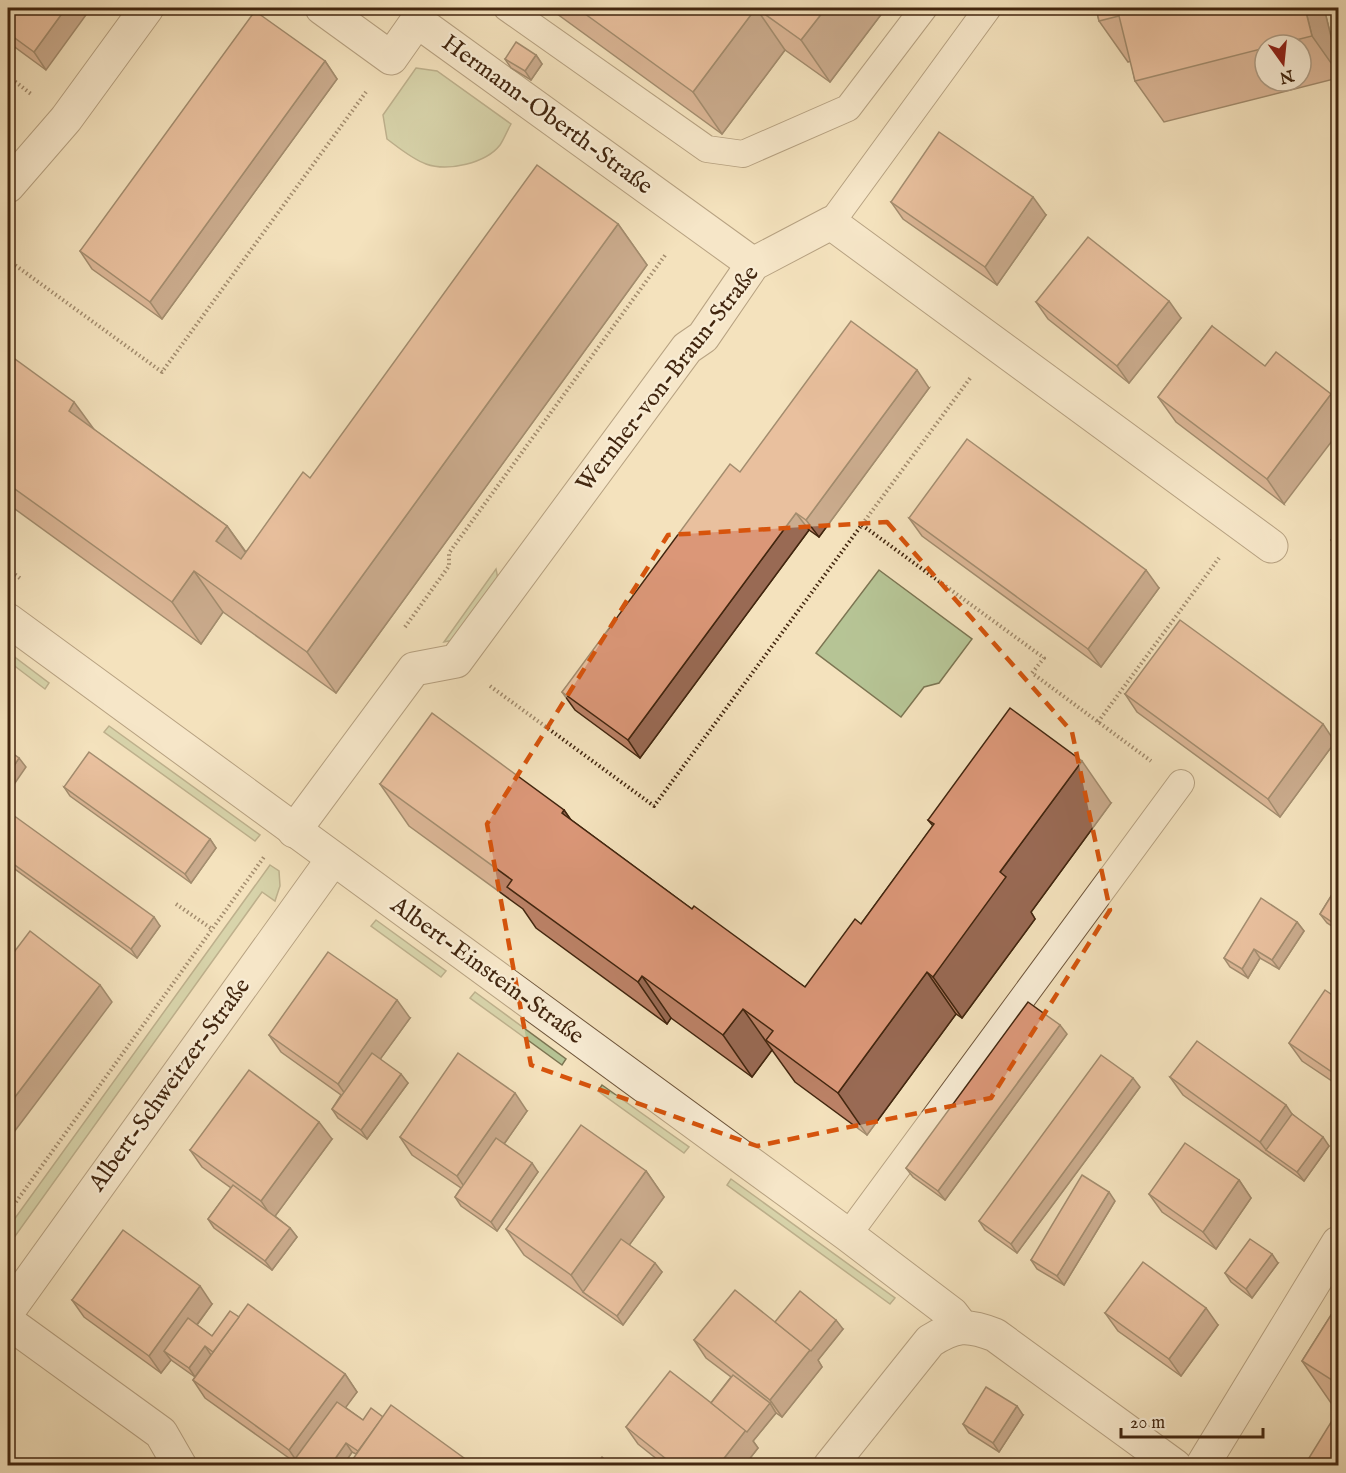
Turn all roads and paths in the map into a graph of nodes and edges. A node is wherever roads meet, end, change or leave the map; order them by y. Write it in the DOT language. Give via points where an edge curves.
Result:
graph roads {
  1 [pos="147,8"];
  2 [pos="322,8"];
  3 [pos="507,8"];
  4 [pos="924,8"];
  5 [pos="988,8"];
  6 [pos="391,58"];
  7 [pos="8,186"];
  8 [pos="691,219"];
  9 [pos="831,223"];
  10 [pos="8,260"];
  11 [pos="753,264"];
  12 [pos="996,344"];
  13 [pos="862,525"];
  14 [pos="1243,525"];
  15 [pos="1271,546"];
  16 [pos="8,620"];
  17 [pos="400,633"];
  18 [pos="456,661"];
  19 [pos="1098,722"];
  20 [pos="1181,783"];
  21 [pos="291,828"];
  22 [pos="333,859"];
  23 [pos="176,904"];
  24 [pos="212,930"];
  25 [pos="8,1213"];
  26 [pos="848,1234"];
  27 [pos="1338,1243"];
  28 [pos="8,1311"];
  29 [pos="8,1322"];
  30 [pos="962,1326"];
  31 [pos="180,1466"];
  32 [pos="830,1466"];
  33 [pos="1175,1466"];
  34 [pos="1202,1466"];
  1 -- 7 [label="street" via="66,119"];
  2 -- 6 [label="street"];
  3 -- 4 [label="lane" via="707,149 743,154 848,108"];
  5 -- 9 [label="lane"];
  6 -- 8 [label="street, Hermann-Oberth-Straße" via="417,21"];
  6 -- 10 [label="path" via="162,372"];
  8 -- 11 [label="street, Hermann-Oberth-Straße"];
  8 -- 17 [label="path" via="449,553 449,566"];
  9 -- 11 [label="street, Wernher-von-Braun-Straße"];
  9 -- 12 [label="street"];
  11 -- 18 [label="street, Wernher-von-Braun-Straße" via="703,337 687,348"];
  12 -- 13 [label="path"];
  12 -- 14 [label="street"];
  13 -- 18 [label="path" via="654,806"];
  13 -- 19 [label="path" via="1044,658 1032,673"];
  14 -- 15 [label="street"];
  14 -- 19 [label="path"];
  16 -- 21 [label="street, Albert-Einstein-Straße"];
  18 -- 21 [label="street" via="414,669"];
  19 -- 20 [label="path"];
  20 -- 26 [label="lane"];
  21 -- 22 [label="street, Albert-Einstein-Straße"];
  21 -- 24 [label="path"];
  22 -- 26 [label="street, Albert-Einstein-Straße"];
  22 -- 28 [label="street, Albert-Schweitzer-Straße"];
  23 -- 24 [label="path"];
  24 -- 25 [label="path"];
  26 -- 30 [label="street, Albert-Einstein-Straße" via="952,1314"];
  27 -- 34 [label="street"];
  29 -- 31 [label="street" via="161,1433"];
  30 -- 32 [label="street" via="930,1341"];
  30 -- 33 [label="street" via="994,1335"];
}
